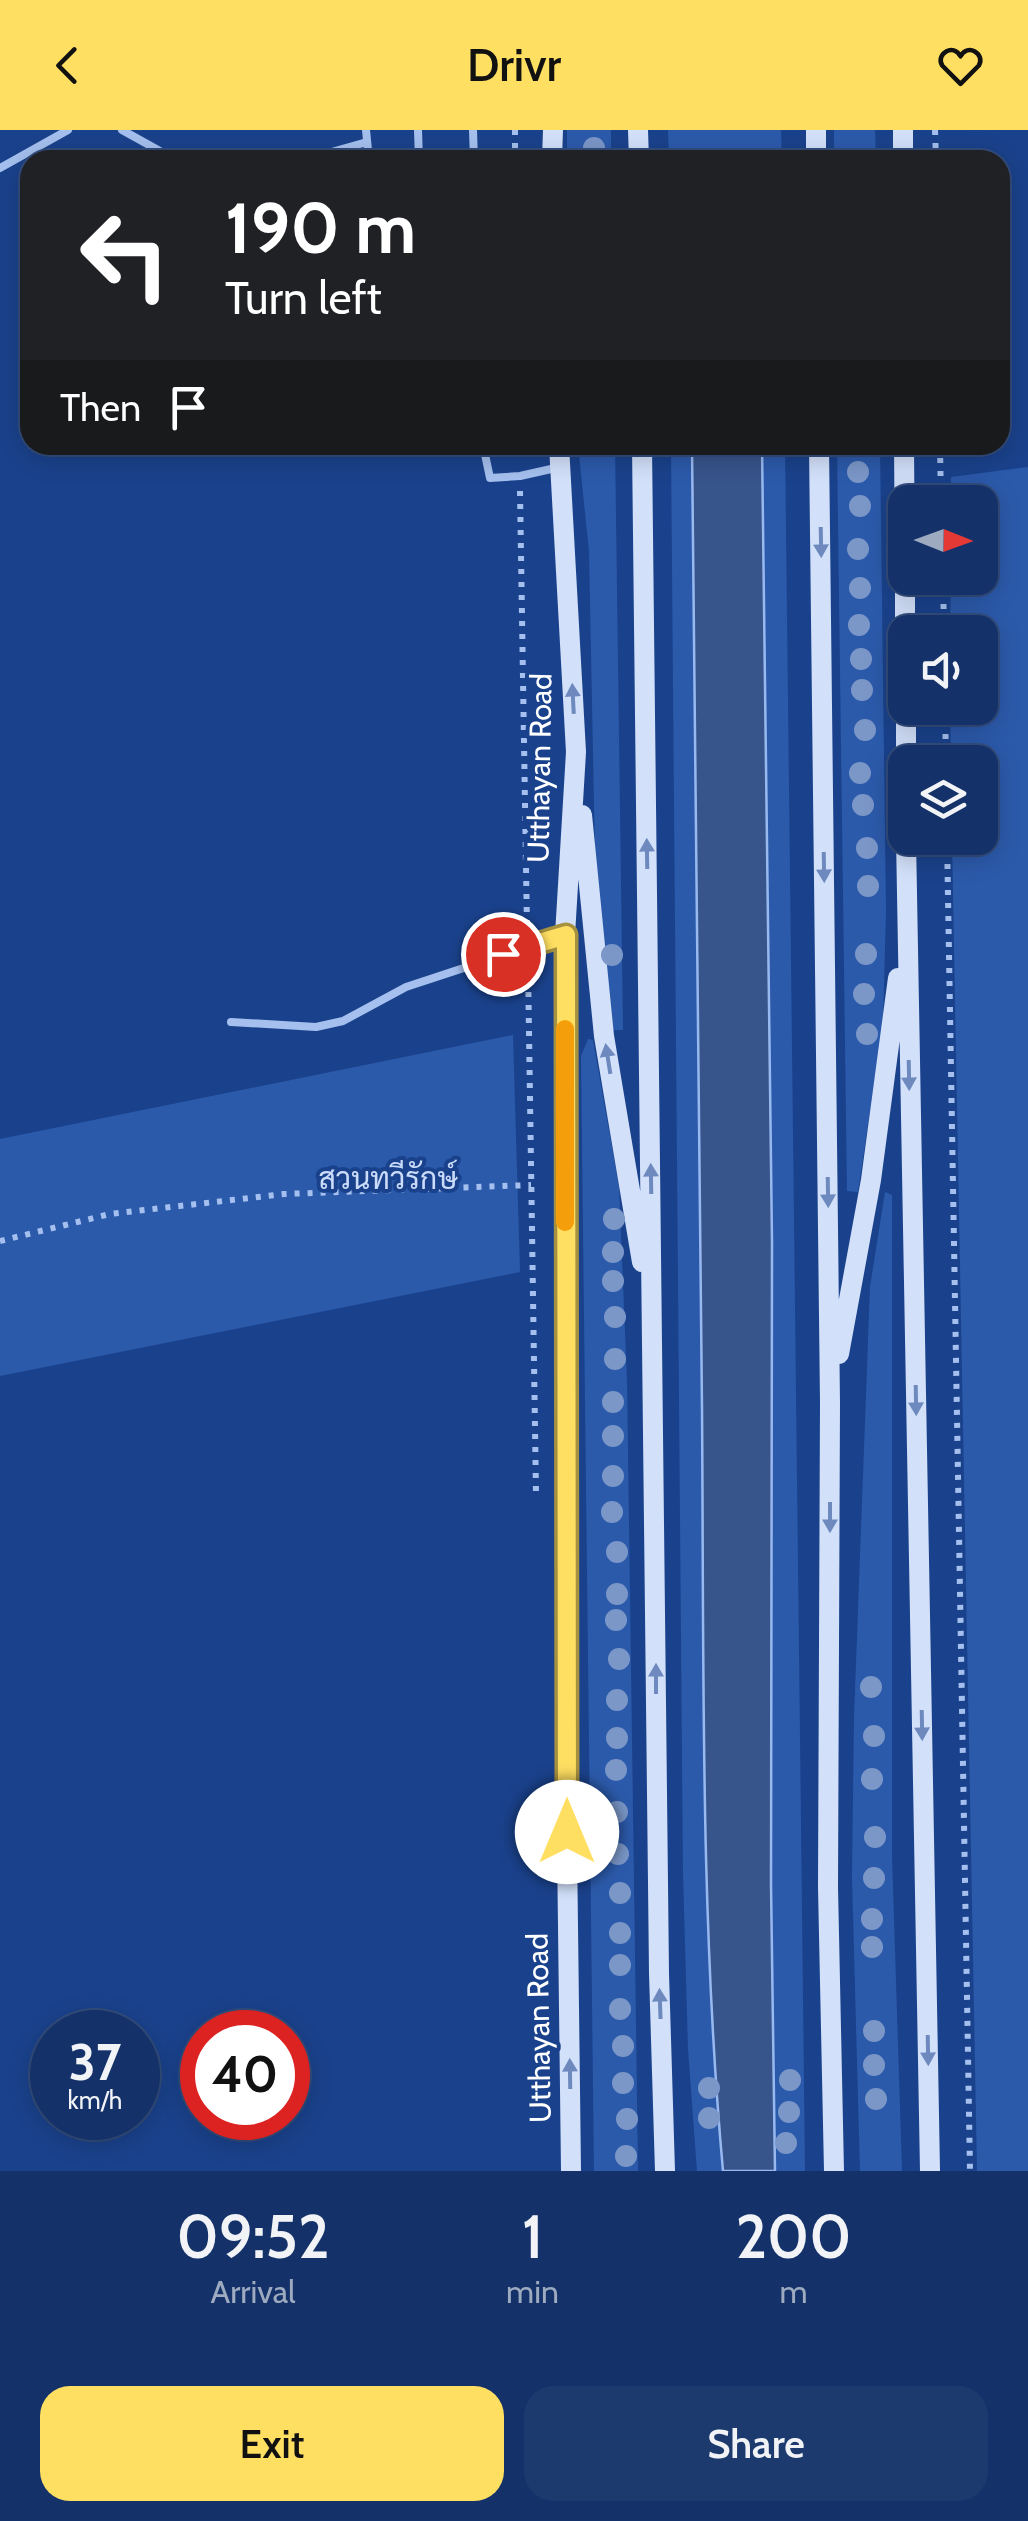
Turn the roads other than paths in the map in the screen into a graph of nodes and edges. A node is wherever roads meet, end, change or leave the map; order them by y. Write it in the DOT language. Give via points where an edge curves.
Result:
graph roads {
  1 [pos="68,130"];
  2 [pos="120,130"];
  3 [pos="366,130"];
  4 [pos="367,142"];
  5 [pos="32,150"];
  6 [pos="157,150"];
  7 [pos="338,150"];
  8 [pos="368,150"];
  9 [pos="485,455"];
  10 [pos="559,455"];
  11 [pos="642,455"];
  12 [pos="820,455"];
  13 [pos="904,455"];
  14 [pos="560,467"];
  15 [pos="904,485"];
  16 [pos="576,752"];
  17 [pos="906,855"];
  18 [pos="906,911"];
  19 [pos="566,935"];
  20 [pos="230,1022"];
  21 [pos="653,1328"];
  22 [pos="830,1404"];
  23 [pos="571,2171"];
  24 [pos="665,2171"];
  25 [pos="834,2171"];
  26 [pos="930,2171"];
  1 -- 5 [label="lane"];
  2 -- 6 [label="lane"];
  3 -- 4 [label="lane"];
  4 -- 7 [label="lane"];
  4 -- 8 [label="lane"];
  9 -- 14 [label="lane" via="490,478"];
  10 -- 14 [label="main road, Utthayan Road"];
  21 -- 11 [label="main road, one-way"];
  12 -- 22 [label="main road, one-way"];
  13 -- 15 [label="main road"];
  16 -- 14 [label="main road, Utthayan Road, one-way"];
  16 -- 19 [label="main road, Utthayan Road"];
  21 -- 16 [label="main road, one-way" via="604,1036"];
  17 -- 18 [label="main road"];
  18 -- 22 [label="main road" via="871,1180"];
  18 -- 26 [label="main road, one-way"];
  19 -- 20 [label="lane" via="479,960 316,1027"];
  23 -- 19 [label="main road, Utthayan Road, one-way"];
  24 -- 21 [label="main road, one-way"];
  22 -- 25 [label="main road, one-way"];
}
